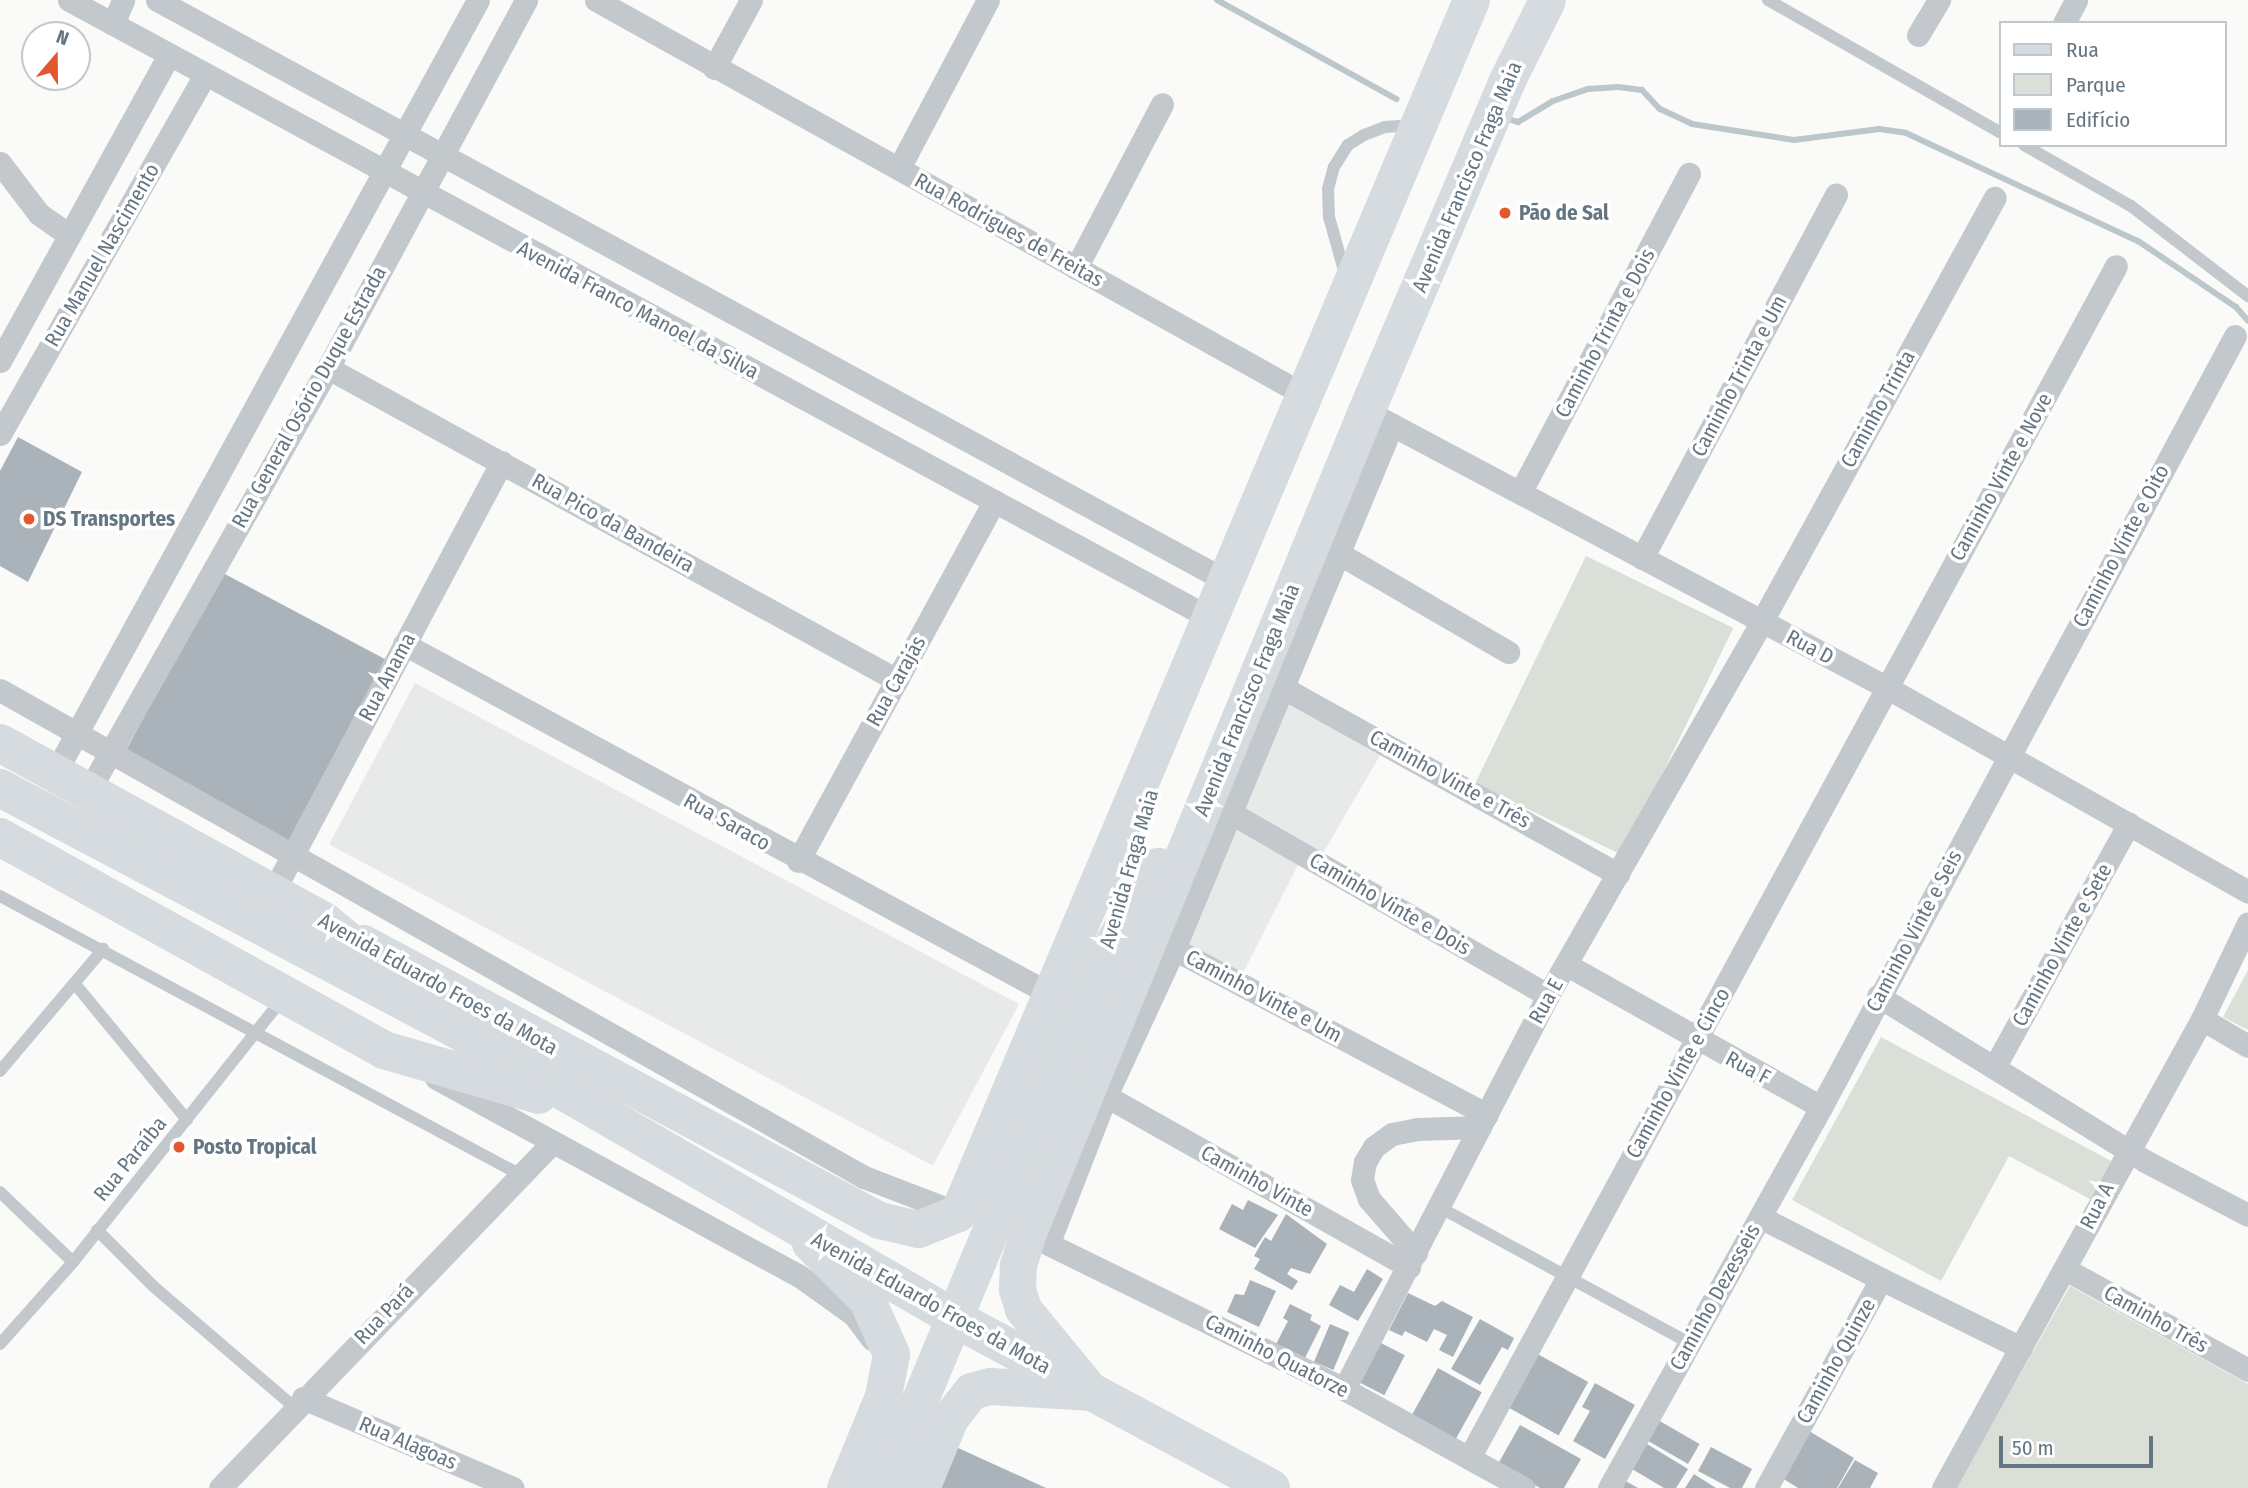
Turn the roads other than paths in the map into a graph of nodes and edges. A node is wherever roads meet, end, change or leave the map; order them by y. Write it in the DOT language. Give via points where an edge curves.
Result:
graph roads {
  1 [pos="69,0"];
  2 [pos="123,0"];
  3 [pos="157,0"];
  4 [pos="478,0"];
  5 [pos="526,0"];
  6 [pos="596,0"];
  7 [pos="751,0"];
  8 [pos="988,0"];
  9 [pos="1471,0"];
  10 [pos="1547,0"];
  11 [pos="1768,0"];
  12 [pos="1939,0"];
  13 [pos="2076,0"];
  14 [pos="2065,21"];
  15 [pos="113,24"];
  16 [pos="1918,35"];
  17 [pos="169,55"];
  18 [pos="714,68"];
  19 [pos="204,76"];
  20 [pos="1162,104"];
  21 [pos="1418,125"];
  22 [pos="2000,131"];
  23 [pos="404,136"];
  24 [pos="2028,147"];
  25 [pos="442,156"];
  26 [pos="0,163"];
  27 [pos="898,168"];
  28 [pos="385,172"];
  29 [pos="1689,174"];
  30 [pos="421,194"];
  31 [pos="1836,194"];
  32 [pos="1994,198"];
  33 [pos="69,235"];
  34 [pos="2116,266"];
  35 [pos="1076,268"];
  36 [pos="1349,286"];
  37 [pos="2248,296"];
  38 [pos="2235,336"];
  39 [pos="0,361"];
  40 [pos="328,368"];
  41 [pos="1303,394"];
  42 [pos="1379,418"];
  43 [pos="0,434"];
  44 [pos="502,462"];
  45 [pos="1521,491"];
  46 [pos="994,501"];
  47 [pos="1338,554"];
  48 [pos="1642,558"];
  49 [pos="1223,579"];
  50 [pos="1208,617"];
  51 [pos="1762,621"];
  52 [pos="404,644"];
  53 [pos="1508,652"];
  54 [pos="897,680"];
  55 [pos="1280,686"];
  56 [pos="1886,687"];
  57 [pos="0,691"];
  58 [pos="1176,699"];
  59 [pos="76,734"];
  60 [pos="1230,741"];
  61 [pos="0,743"];
  62 [pos="110,753"];
  63 [pos="2008,756"];
  64 [pos="55,773"];
  65 [pos="0,788"];
  66 [pos="88,792"];
  67 [pos="1231,813"];
  68 [pos="2129,823"];
  69 [pos="0,836"];
  70 [pos="293,855"];
  71 [pos="798,861"];
  72 [pos="1618,874"];
  73 [pos="273,892"];
  74 [pos="2248,892"];
  75 [pos="2,900"];
  76 [pos="325,922"];
  77 [pos="2248,923"];
  78 [pos="103,949"];
  79 [pos="1174,949"];
  80 [pos="1567,965"];
  81 [pos="1100,968"];
  82 [pos="75,984"];
  83 [pos="285,995"];
  84 [pos="1052,995"];
  85 [pos="1548,995"];
  86 [pos="1878,996"];
  87 [pos="2202,1019"];
  88 [pos="454,1028"];
  89 [pos="259,1031"];
  90 [pos="1697,1040"];
  91 [pos="2248,1046"];
  92 [pos="384,1050"];
  93 [pos="1995,1066"];
  94 [pos="0,1071"];
  95 [pos="1106,1096"];
  96 [pos="1821,1107"];
  97 [pos="594,1111"];
  98 [pos="187,1120"];
  99 [pos="1484,1121"];
  100 [pos="552,1143"];
  101 [pos="2128,1148"];
  102 [pos="519,1174"];
  103 [pos="0,1192"];
  104 [pos="1439,1207"];
  105 [pos="958,1213"];
  106 [pos="2248,1215"];
  107 [pos="1760,1217"];
  108 [pos="782,1220"];
  109 [pos="97,1230"];
  110 [pos="1038,1238"];
  111 [pos="1412,1260"];
  112 [pos="73,1262"];
  113 [pos="2065,1269"];
  114 [pos="1566,1278"];
  115 [pos="1881,1279"];
  116 [pos="1689,1343"];
  117 [pos="0,1344"];
  118 [pos="2021,1348"];
  119 [pos="2248,1370"];
  120 [pos="886,1383"];
  121 [pos="1344,1389"];
  122 [pos="1091,1392"];
  123 [pos="299,1403"];
  124 [pos="950,1418"];
  125 [pos="1469,1458"];
  126 [pos="490,1484"];
  127 [pos="220,1488"];
  128 [pos="513,1488"];
  129 [pos="845,1488"];
  130 [pos="883,1488"];
  131 [pos="921,1488"];
  132 [pos="1271,1488"];
  133 [pos="1523,1488"];
  134 [pos="1609,1488"];
  135 [pos="1766,1488"];
  136 [pos="1943,1488"];
  1 -- 15 [label="street, Avenida Franco Manoel da Silva"];
  2 -- 15 [label="street"];
  3 -- 23 [label="street, Avenida Franco Manoel da Silva"];
  4 -- 23 [label="street, Rua General Osório Duque Estrada"];
  5 -- 25 [label="street, Rua General Osório Duque Estrada"];
  6 -- 18 [label="street, Rua Rodrigues de Freitas"];
  7 -- 18 [label="street"];
  8 -- 27 [label="street"];
  9 -- 21 [label="main road"];
  10 -- 42 [label="main road, Avenida Francisco Fraga Maia" via="1507,80"];
  11 -- 22 [label="lane"];
  12 -- 16 [label="street"];
  13 -- 14 [label="street"];
  15 -- 17 [label="street, Avenida Franco Manoel da Silva"];
  17 -- 19 [label="street, Avenida Franco Manoel da Silva"];
  17 -- 33 [label="street, Rua Manuel Nascimento"];
  18 -- 27 [label="street, Rua Rodrigues de Freitas"];
  19 -- 28 [label="street, Avenida Franco Manoel da Silva"];
  19 -- 43 [label="street, Rua Manuel Nascimento"];
  20 -- 35 [label="street"];
  21 -- 36 [label="main road"];
  21 -- 36 [label="lane" via="1385,127 1364,135 1348,145 1334,167 1328,190 1329,217"];
  23 -- 25 [label="street, Avenida Franco Manoel da Silva"];
  23 -- 28 [label="street, Rua General Osório Duque Estrada"];
  24 -- 37 [label="lane" via="2131,206"];
  25 -- 30 [label="street, Rua General Osório Duque Estrada"];
  25 -- 49 [label="street, Avenida Franco Manoel da Silva"];
  26 -- 33 [label="street" via="39,214"];
  27 -- 35 [label="street, Rua Rodrigues de Freitas"];
  28 -- 30 [label="street, Avenida Franco Manoel da Silva"];
  28 -- 59 [label="street, Rua General Osório Duque Estrada"];
  29 -- 45 [label="street, Caminho Trinta e Dois"];
  30 -- 40 [label="street, Rua General Osório Duque Estrada"];
  30 -- 46 [label="street, Avenida Franco Manoel da Silva"];
  31 -- 48 [label="street, Caminho Trinta e Um"];
  32 -- 51 [label="street, Caminho Trinta"];
  33 -- 39 [label="street, Rua Manuel Nascimento"];
  34 -- 56 [label="street, Caminho Vinte e Nove"];
  35 -- 41 [label="street, Rua Rodrigues de Freitas"];
  36 -- 41 [label="main road"];
  38 -- 63 [label="street, Caminho Vinte e Oito"];
  40 -- 44 [label="street, Rua Pico da Bandeira"];
  40 -- 62 [label="street, Rua General Osório Duque Estrada"];
  41 -- 49 [label="main road"];
  42 -- 45 [label="street, Rua D"];
  42 -- 47 [label="street"];
  42 -- 60 [label="main road, Avenida Francisco Fraga Maia"];
  44 -- 52 [label="street, Rua Anama"];
  44 -- 54 [label="street, Rua Pico da Bandeira"];
  45 -- 48 [label="street, Rua D"];
  46 -- 50 [label="street, Avenida Franco Manoel da Silva"];
  46 -- 54 [label="street, Rua Carajás"];
  47 -- 53 [label="street"];
  47 -- 55 [label="street"];
  48 -- 51 [label="street, Rua D"];
  49 -- 50 [label="main road"];
  50 -- 58 [label="main road"];
  51 -- 56 [label="street, Rua D"];
  51 -- 72 [label="street, Rua E"];
  52 -- 70 [label="street, Rua Anama"];
  52 -- 71 [label="street, Rua Saraco"];
  54 -- 71 [label="street, Rua Carajás"];
  55 -- 67 [label="street"];
  55 -- 72 [label="street, Caminho Vinte e Três"];
  56 -- 63 [label="street, Rua D"];
  56 -- 90 [label="street, Caminho Vinte e Cinco"];
  57 -- 59 [label="street"];
  58 -- 81 [label="main road, Avenida Fraga Maia"];
  58 -- 84 [label="main road"];
  59 -- 62 [label="street"];
  59 -- 64 [label="street, Rua General Osório Duque Estrada"];
  60 -- 81 [label="main road, Avenida Fraga Maia"];
  60 -- 110 [label="main road, Avenida Francisco Fraga Maia"];
  61 -- 64 [label="highway, Avenida Eduardo Froes da Mota"];
  62 -- 66 [label="street, Rua General Osório Duque Estrada"];
  62 -- 70 [label="street"];
  63 -- 68 [label="street, Rua D"];
  63 -- 86 [label="street, Caminho Vinte e Seis"];
  64 -- 66 [label="highway, Avenida Eduardo Froes da Mota"];
  65 -- 88 [label="highway, Avenida Eduardo Froes da Mota"];
  66 -- 73 [label="highway, Avenida Eduardo Froes da Mota"];
  67 -- 79 [label="street"];
  67 -- 85 [label="street, Caminho Vinte e Dois"];
  68 -- 74 [label="street, Rua D"];
  68 -- 93 [label="street, Caminho Vinte e Sete"];
  69 -- 83 [label="highway, Avenida Eduardo Froes da Mota"];
  70 -- 73 [label="street, Rua Anama"];
  70 -- 105 [label="street" via="864,1177"];
  71 -- 84 [label="street, Rua Saraco"];
  72 -- 80 [label="street, Rua E"];
  73 -- 76 [label="highway, Avenida Eduardo Froes da Mota"];
  75 -- 78 [label="lane"];
  76 -- 88 [label="highway"];
  76 -- 105 [label="main road, Avenida Eduardo Froes da Mota" via="438,987 879,1220 918,1229"];
  77 -- 87 [label="street, Rua A"];
  78 -- 82 [label="lane"];
  78 -- 89 [label="lane"];
  79 -- 95 [label="street, Caminho Vinte e Um"];
  79 -- 99 [label="street, Caminho Vinte e Um"];
  80 -- 85 [label="street, Rua E"];
  80 -- 90 [label="street, Rua F"];
  81 -- 130 [label="main road"];
  82 -- 94 [label="lane"];
  82 -- 98 [label="lane"];
  83 -- 89 [label="lane, Rua Paraíba"];
  83 -- 92 [label="highway, Avenida Eduardo Froes da Mota"];
  84 -- 105 [label="main road"];
  85 -- 99 [label="street, Rua E"];
  86 -- 93 [label="street"];
  86 -- 96 [label="street, Caminho Vinte e Seis"];
  87 -- 91 [label="street"];
  87 -- 101 [label="street, Rua A"];
  88 -- 97 [label="highway, Avenida Eduardo Froes da Mota"];
  89 -- 98 [label="lane, Rua Paraíba"];
  89 -- 102 [label="lane"];
  90 -- 96 [label="street, Rua F"];
  90 -- 114 [label="street, Caminho Vinte e Cinco"];
  92 -- 97 [label="highway, Avenida Eduardo Froes da Mota"];
  92 -- 100 [label="street"];
  93 -- 101 [label="street"];
  95 -- 110 [label="street, Caminho Vinte e Um"];
  95 -- 111 [label="street, Caminho Vinte"];
  96 -- 107 [label="street, Caminho Dezesseis"];
  97 -- 108 [label="highway, Avenida Eduardo Froes da Mota"];
  98 -- 109 [label="lane, Rua Paraíba"];
  99 -- 104 [label="street, Rua E"];
  99 -- 111 [label="street" via="1392,1134 1374,1147 1365,1162 1362,1180 1369,1199"];
  100 -- 102 [label="street, Rua Pará"];
  100 -- 120 [label="street" via="834,1298 870,1335"];
  101 -- 106 [label="street"];
  101 -- 113 [label="street, Rua A"];
  102 -- 123 [label="street, Rua Pará"];
  103 -- 112 [label="lane"];
  104 -- 111 [label="street, Rua E"];
  104 -- 114 [label="lane"];
  105 -- 110 [label="main road" via="968,1238 992,1248"];
  107 -- 115 [label="street, Caminho Quinze"];
  107 -- 116 [label="street, Caminho Dezesseis"];
  108 -- 120 [label="main road" via="831,1261 867,1300 888,1342"];
  108 -- 122 [label="highway, Avenida Eduardo Froes da Mota"];
  109 -- 112 [label="lane, Rua Paraíba"];
  109 -- 123 [label="lane" via="153,1286"];
  110 -- 121 [label="street, Caminho Quatorze"];
  110 -- 122 [label="main road, Avenida Francisco Fraga Maia" via="1017,1277 1023,1310"];
  111 -- 121 [label="street, Rua E"];
  112 -- 117 [label="lane, Rua Paraíba"];
  113 -- 118 [label="street, Rua A"];
  113 -- 119 [label="street, Caminho Três"];
  114 -- 116 [label="lane"];
  114 -- 125 [label="street, Caminho Vinte e Cinco"];
  115 -- 118 [label="street"];
  115 -- 135 [label="street, Caminho Quinze"];
  116 -- 134 [label="street, Caminho Dezesseis"];
  118 -- 136 [label="street, Rua A"];
  120 -- 124 [label="main road" via="918,1378 935,1385"];
  120 -- 129 [label="main road"];
  121 -- 125 [label="street, Caminho Quatorze"];
  122 -- 124 [label="main road" via="990,1386 971,1391"];
  122 -- 132 [label="highway, Avenida Eduardo Froes da Mota"];
  123 -- 126 [label="street, Rua Alagoas"];
  123 -- 127 [label="street, Rua Pará"];
  124 -- 131 [label="main road"];
  125 -- 133 [label="street, Caminho Quatorze"];
  126 -- 128 [label="street, Rua Alagoas"];
}
